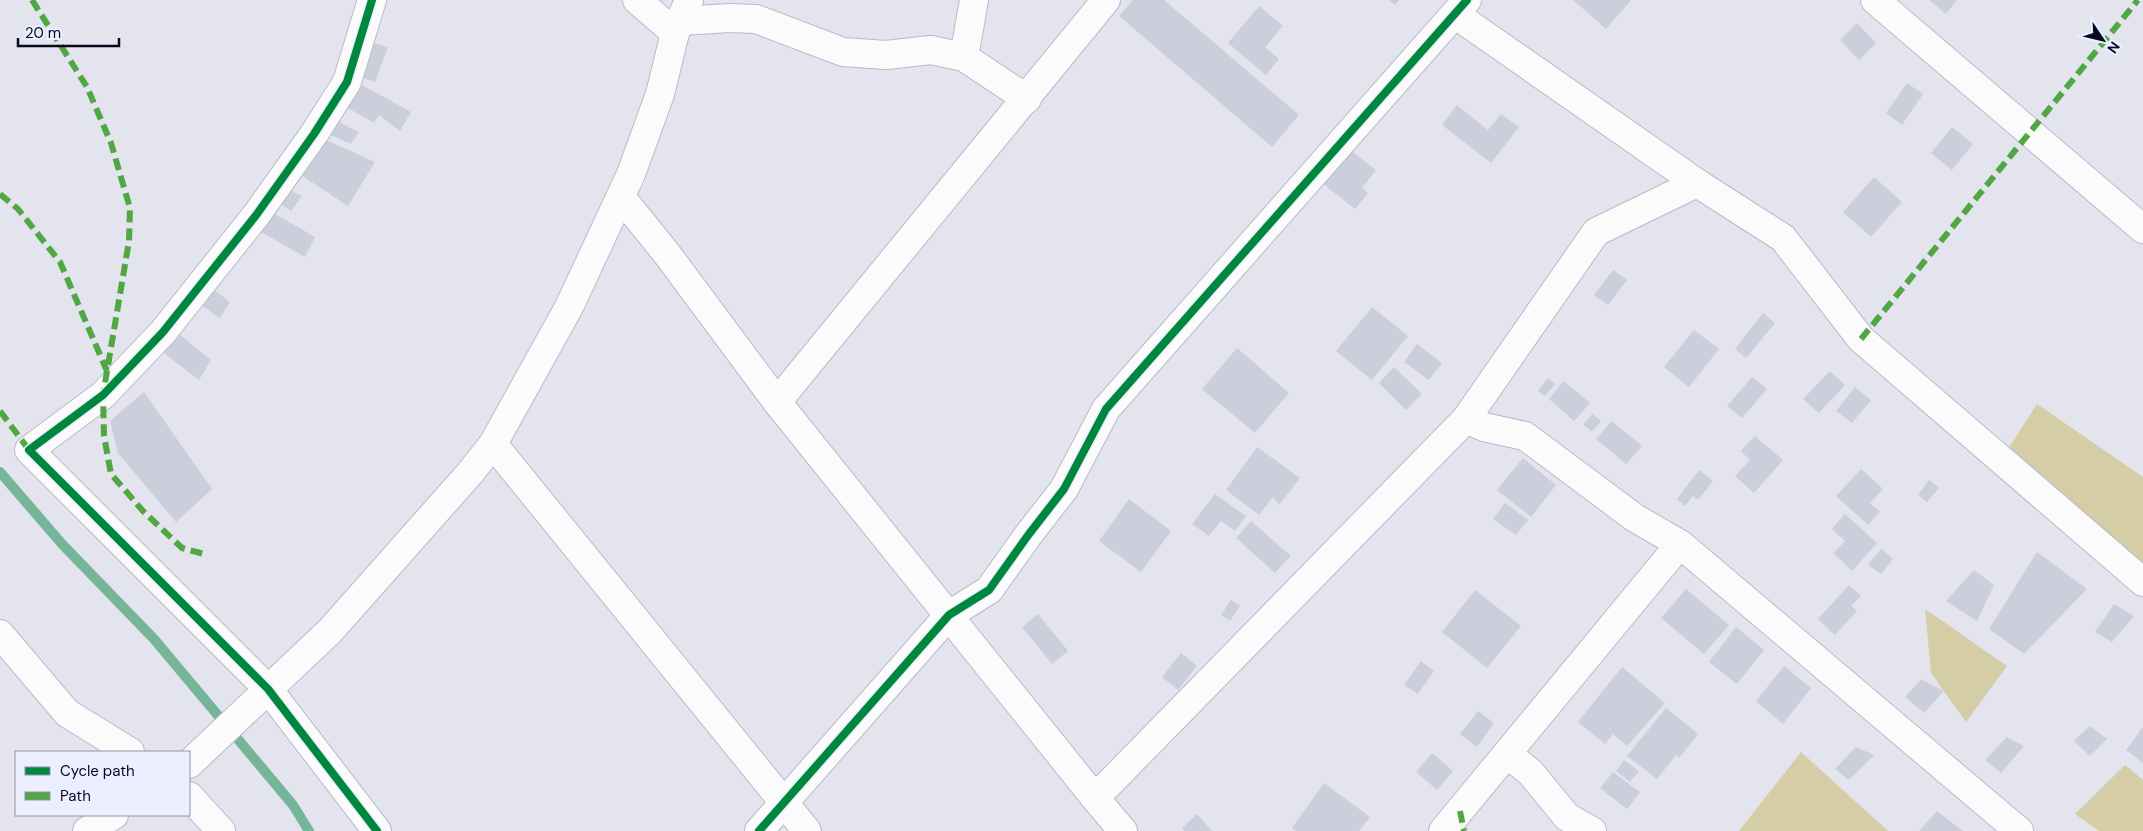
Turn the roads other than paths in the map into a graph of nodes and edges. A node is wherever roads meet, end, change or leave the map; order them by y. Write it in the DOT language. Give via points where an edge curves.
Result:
graph roads {
  1 [pos="372,0"];
  2 [pos="637,0"];
  3 [pos="974,0"];
  4 [pos="1106,0"];
  5 [pos="1875,0"];
  6 [pos="1461,7"];
  7 [pos="681,18"];
  8 [pos="964,57"];
  9 [pos="1027,99"];
  10 [pos="1696,183"];
  11 [pos="621,197"];
  12 [pos="2143,229"];
  13 [pos="777,402"];
  14 [pos="1466,419"];
  15 [pos="493,444"];
  16 [pos="1680,544"];
  17 [pos="2143,582"];
  18 [pos="949,615"];
  19 [pos="0,634"];
  20 [pos="268,690"];
  21 [pos="128,751"];
  22 [pos="1507,754"];
  23 [pos="190,763"];
  24 [pos="190,797"];
  25 [pos="1094,798"];
  26 [pos="783,802"];
  27 [pos="112,816"];
  28 [pos="87,831"];
  29 [pos="221,831"];
  30 [pos="377,831"];
  31 [pos="759,831"];
  32 [pos="807,831"];
  33 [pos="1124,831"];
  34 [pos="1443,831"];
  35 [pos="1592,831"];
  36 [pos="2019,831"];
  1 -- 20 [label="street" via="347,82 257,214 156,339 103,394 29,450"];
  2 -- 7 [label="street"];
  3 -- 8 [label="street"];
  4 -- 9 [label="street"];
  5 -- 12 [label="street"];
  6 -- 10 [label="street"];
  6 -- 18 [label="street" via="1106,409 1064,489 989,590"];
  7 -- 8 [label="street" via="756,19 843,52 886,55 931,50"];
  7 -- 11 [label="street" via="660,94"];
  8 -- 9 [label="street"];
  9 -- 13 [label="street"];
  10 -- 14 [label="street" via="1596,232"];
  10 -- 17 [label="street" via="1783,238 1861,339"];
  11 -- 13 [label="street"];
  11 -- 15 [label="street" via="569,307"];
  13 -- 18 [label="street"];
  14 -- 16 [label="street" via="1484,427 1525,436 1635,518"];
  14 -- 25 [label="street"];
  15 -- 20 [label="street" via="330,631"];
  15 -- 26 [label="street"];
  16 -- 22 [label="street"];
  16 -- 36 [label="street"];
  18 -- 25 [label="street"];
  18 -- 26 [label="street"];
  19 -- 21 [label="street" via="67,713"];
  20 -- 23 [label="street"];
  20 -- 30 [label="street"];
  22 -- 34 [label="street"];
  22 -- 35 [label="street" via="1530,772 1567,817"];
  24 -- 29 [label="street"];
  25 -- 33 [label="street"];
  26 -- 31 [label="street"];
  26 -- 32 [label="street"];
  27 -- 28 [label="street"];
}
